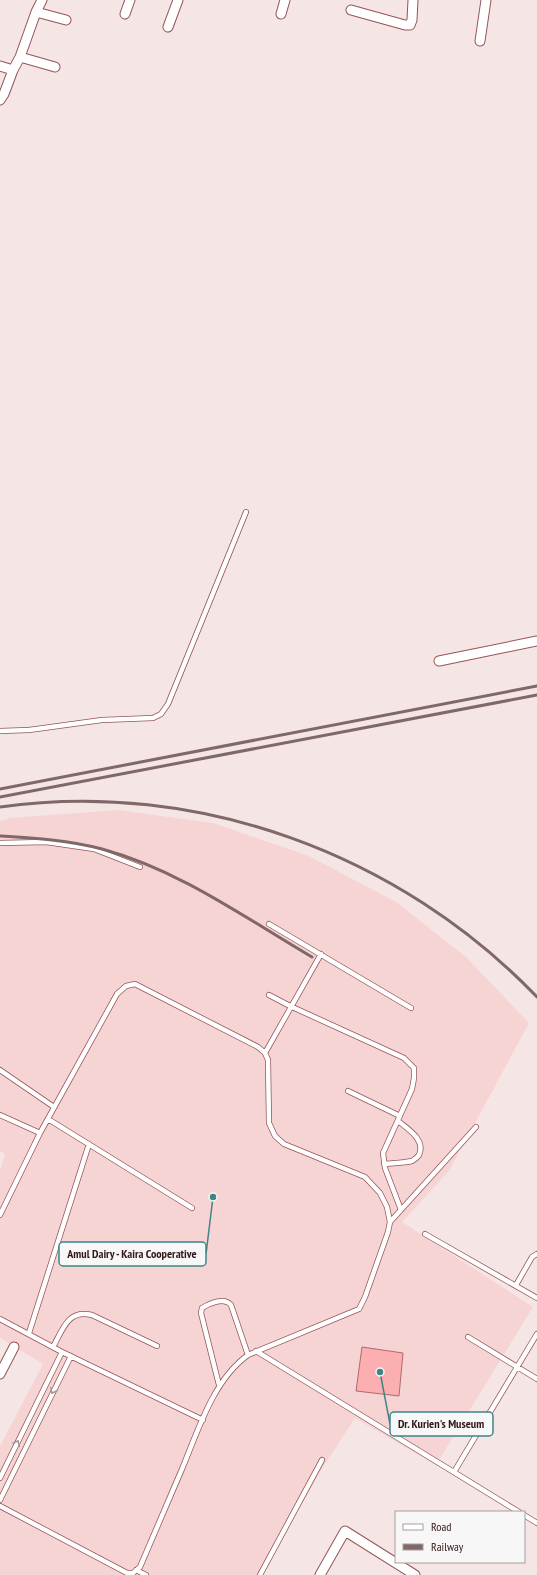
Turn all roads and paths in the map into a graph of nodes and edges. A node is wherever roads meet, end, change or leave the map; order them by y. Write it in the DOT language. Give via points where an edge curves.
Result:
graph roads {
  1 [pos="42,0"];
  2 [pos="130,0"];
  3 [pos="178,0"];
  4 [pos="285,0"];
  5 [pos="413,0"];
  6 [pos="486,0"];
  7 [pos="351,10"];
  8 [pos="36,12"];
  9 [pos="125,14"];
  10 [pos="281,14"];
  11 [pos="66,20"];
  12 [pos="168,27"];
  13 [pos="480,41"];
  14 [pos="20,57"];
  15 [pos="0,66"];
  16 [pos="55,67"];
  17 [pos="12,70"];
  18 [pos="0,100"];
  19 [pos="246,512"];
  20 [pos="537,641"];
  21 [pos="440,661"];
  22 [pos="0,731"];
  23 [pos="0,843"];
  24 [pos="140,867"];
  25 [pos="269,924"];
  26 [pos="321,954"];
  27 [pos="269,995"];
  28 [pos="290,1006"];
  29 [pos="411,1008"];
  30 [pos="265,1053"];
  31 [pos="0,1070"];
  32 [pos="348,1091"];
  33 [pos="54,1107"];
  34 [pos="0,1115"];
  35 [pos="399,1118"];
  36 [pos="48,1119"];
  37 [pos="476,1127"];
  38 [pos="40,1133"];
  39 [pos="89,1144"];
  40 [pos="384,1164"];
  41 [pos="192,1208"];
  42 [pos="401,1210"];
  43 [pos="0,1215"];
  44 [pos="390,1222"];
  45 [pos="426,1234"];
  46 [pos="537,1254"];
  47 [pos="516,1285"];
  48 [pos="537,1298"];
  49 [pos="0,1319"];
  50 [pos="29,1333"];
  51 [pos="537,1334"];
  52 [pos="468,1337"];
  53 [pos="157,1346"];
  54 [pos="14,1347"];
  55 [pos="53,1347"];
  56 [pos="256,1351"];
  57 [pos="62,1352"];
  58 [pos="248,1355"];
  59 [pos="70,1356"];
  60 [pos="518,1367"];
  61 [pos="0,1374"];
  62 [pos="537,1379"];
  63 [pos="219,1385"];
  64 [pos="203,1420"];
  65 [pos="322,1460"];
  66 [pos="454,1472"];
  67 [pos="0,1478"];
  68 [pos="0,1500"];
  69 [pos="0,1506"];
  70 [pos="517,1511"];
  71 [pos="525,1516"];
  72 [pos="537,1523"];
  73 [pos="395,1562"];
  74 [pos="396,1563"];
  75 [pos="136,1570"];
  76 [pos="146,1575"];
  77 [pos="260,1575"];
  78 [pos="320,1575"];
  79 [pos="415,1575"];
  1 -- 8 [label="street"];
  2 -- 9 [label="street"];
  3 -- 12 [label="street"];
  4 -- 10 [label="street"];
  5 -- 7 [label="street" via="412,20 410,24 405,25"];
  6 -- 13 [label="street"];
  8 -- 11 [label="street"];
  8 -- 14 [label="street"];
  14 -- 16 [label="street"];
  14 -- 17 [label="street"];
  15 -- 17 [label="street"];
  17 -- 18 [label="street"];
  19 -- 22 [label="lane" via="168,704 161,714 153,718 102,720 29,730"];
  20 -- 21 [label="street"];
  23 -- 24 [label="lane" via="46,842 94,849"];
  25 -- 26 [label="lane"];
  26 -- 28 [label="lane"];
  26 -- 29 [label="lane"];
  27 -- 28 [label="lane"];
  28 -- 30 [label="lane"];
  28 -- 35 [label="lane" via="404,1058 414,1068 412,1089"];
  30 -- 33 [label="lane" via="143,987 135,984 126,986 117,994"];
  30 -- 44 [label="lane" via="269,1070 269,1123 275,1136 284,1144 366,1177 380,1193 387,1207"];
  31 -- 33 [label="lane"];
  32 -- 35 [label="lane"];
  33 -- 36 [label="lane"];
  34 -- 38 [label="lane"];
  35 -- 40 [label="lane" via="383,1154"];
  35 -- 40 [label="lane" via="417,1138 421,1150 413,1160"];
  36 -- 38 [label="lane"];
  36 -- 39 [label="lane"];
  37 -- 42 [label="lane"];
  38 -- 43 [label="lane"];
  39 -- 41 [label="lane"];
  39 -- 50 [label="lane"];
  40 -- 42 [label="lane"];
  42 -- 44 [label="lane"];
  44 -- 56 [label="lane" via="359,1309"];
  45 -- 47 [label="lane"];
  46 -- 47 [label="lane" via="532,1256"];
  47 -- 48 [label="lane"];
  49 -- 50 [label="lane"];
  50 -- 55 [label="lane"];
  51 -- 60 [label="lane"];
  52 -- 60 [label="lane"];
  53 -- 55 [label="lane" via="87,1314 69,1319"];
  54 -- 61 [label="street"];
  55 -- 57 [label="lane"];
  56 -- 58 [label="lane"];
  56 -- 66 [label="lane"];
  57 -- 59 [label="lane"];
  67 -- 57 [label="lane, one-way"];
  58 -- 63 [label="lane" via="238,1362"];
  58 -- 63 [label="lane" via="228,1301 224,1300 202,1308 201,1314"];
  59 -- 64 [label="lane"];
  59 -- 68 [label="lane, one-way"];
  60 -- 62 [label="lane"];
  60 -- 66 [label="lane"];
  63 -- 64 [label="lane"];
  64 -- 75 [label="lane" via="140,1568"];
  65 -- 77 [label="lane"];
  66 -- 70 [label="lane"];
  69 -- 75 [label="lane" via="127,1573"];
  71 -- 72 [label="lane"];
  73 -- 78 [label="street" via="345,1531"];
  74 -- 79 [label="street"];
  75 -- 76 [label="lane"];
}
